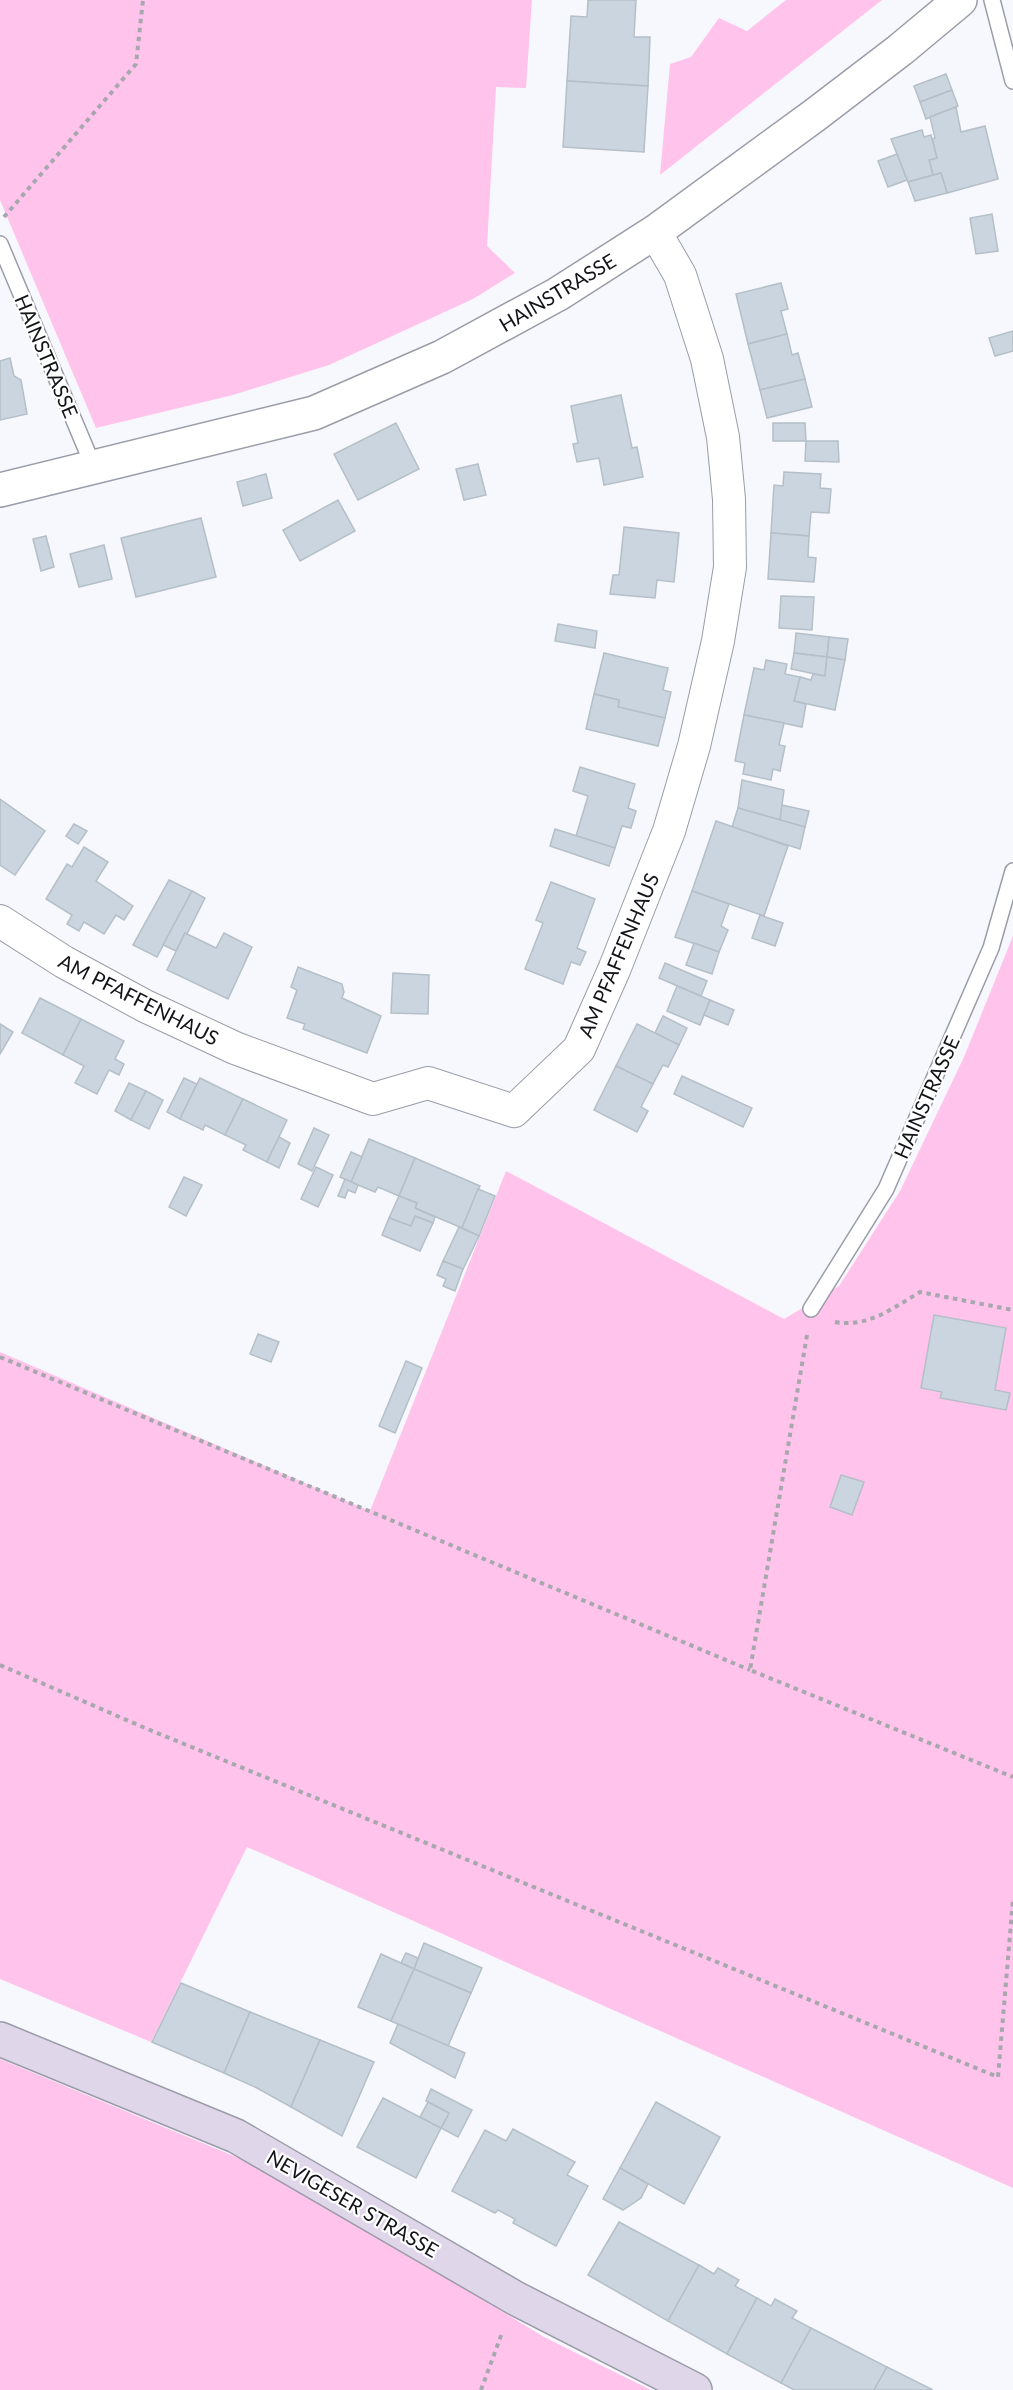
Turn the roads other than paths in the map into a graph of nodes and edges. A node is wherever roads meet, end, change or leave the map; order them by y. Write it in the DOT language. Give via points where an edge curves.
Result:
graph roads {
  1 [pos="960,0"];
  2 [pos="992,0"];
  3 [pos="1013,81"];
  4 [pos="655,232"];
  5 [pos="0,244"];
  6 [pos="94,468"];
  7 [pos="0,490"];
  8 [pos="1013,871"];
  9 [pos="0,921"];
  10 [pos="812,1309"];
  11 [pos="0,2039"];
  12 [pos="695,2390"];
  1 -- 4 [label="street, HAINSTRASSE" via="815,115"];
  2 -- 3 [label="lane"];
  4 -- 6 [label="street, HAINSTRASSE" via="558,294 441,357 314,413"];
  4 -- 9 [label="street, AM PFAFFENHAUS" via="680,275 707,359 723,437 730,567 694,746 669,831 615,970 579,1049 514,1111 428,1083 373,1099 235,1048 145,1006 64,962"];
  5 -- 6 [label="lane, HAINSTRASSE"];
  6 -- 7 [label="street, HAINSTRASSE"];
  8 -- 10 [label="lane, HAINSTRASSE" via="991,948 885,1189"];
  11 -- 12 [label="main road, NEVIGESER STRASSE" via="236,2136 515,2298"];
}
